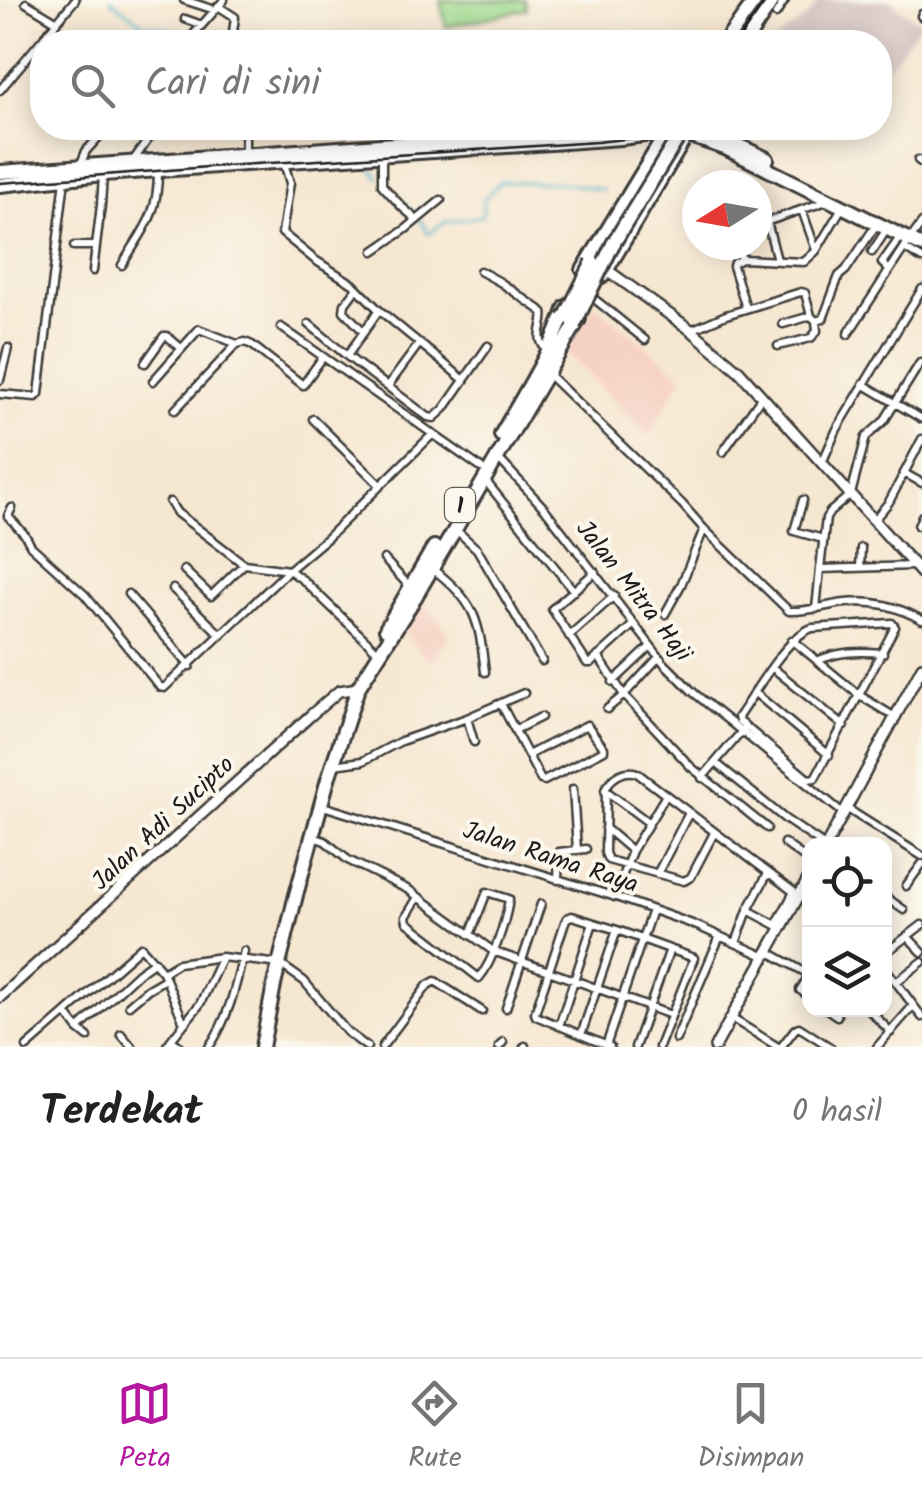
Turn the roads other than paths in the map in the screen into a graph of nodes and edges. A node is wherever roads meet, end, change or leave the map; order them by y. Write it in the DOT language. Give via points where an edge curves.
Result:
graph roads {
  1 [pos="75,0"];
  2 [pos="184,0"];
  3 [pos="26,3"];
  4 [pos="771,3"];
  5 [pos="219,5"];
  6 [pos="186,19"];
  7 [pos="56,21"];
  8 [pos="200,27"];
  9 [pos="49,30"];
  10 [pos="197,30"];
  11 [pos="233,30"];
  12 [pos="741,30"];
  13 [pos="752,30"];
  14 [pos="30,52"];
  15 [pos="0,67"];
  16 [pos="12,74"];
  17 [pos="0,90"];
  18 [pos="96,140"];
  19 [pos="148,140"];
  20 [pos="245,140"];
  21 [pos="498,140"];
  22 [pos="567,140"];
  23 [pos="646,140"];
  24 [pos="669,140"];
  25 [pos="673,140"];
  26 [pos="678,140"];
  27 [pos="702,140"];
  28 [pos="732,141"];
  29 [pos="706,142"];
  30 [pos="418,148"];
  31 [pos="245,155"];
  32 [pos="382,155"];
  33 [pos="674,156"];
  34 [pos="651,158"];
  35 [pos="132,162"];
  36 [pos="284,163"];
  37 [pos="79,168"];
  38 [pos="666,170"];
  39 [pos="0,172"];
  40 [pos="158,172"];
  41 [pos="103,174"];
  42 [pos="65,178"];
  43 [pos="0,184"];
  44 [pos="830,199"];
  45 [pos="441,200"];
  46 [pos="844,206"];
  47 [pos="802,210"];
  48 [pos="418,219"];
  49 [pos="772,220"];
  50 [pos="882,225"];
  51 [pos="914,238"];
  52 [pos="772,241"];
  53 [pos="74,246"];
  54 [pos="96,246"];
  55 [pos="816,251"];
  56 [pos="374,252"];
  57 [pos="872,252"];
  58 [pos="922,258"];
  59 [pos="742,260"];
  60 [pos="772,260"];
  61 [pos="777,260"];
  62 [pos="122,265"];
  63 [pos="887,268"];
  64 [pos="93,270"];
  65 [pos="607,270"];
  66 [pos="480,271"];
  67 [pos="357,288"];
  68 [pos="922,289"];
  69 [pos="592,297"];
  70 [pos="746,308"];
  71 [pos="379,310"];
  72 [pos="814,319"];
  73 [pos="569,322"];
  74 [pos="308,324"];
  75 [pos="783,324"];
  76 [pos="541,326"];
  77 [pos="281,327"];
  78 [pos="691,330"];
  79 [pos="364,332"];
  80 [pos="556,334"];
  81 [pos="848,334"];
  82 [pos="645,340"];
  83 [pos="237,344"];
  84 [pos="419,344"];
  85 [pos="488,346"];
  86 [pos="778,346"];
  87 [pos="8,348"];
  88 [pos="182,348"];
  89 [pos="548,350"];
  90 [pos="347,356"];
  91 [pos="323,357"];
  92 [pos="145,363"];
  93 [pos="920,363"];
  94 [pos="548,373"];
  95 [pos="463,378"];
  96 [pos="0,380"];
  97 [pos="152,380"];
  98 [pos="863,384"];
  99 [pos="388,386"];
  100 [pos="0,394"];
  101 [pos="762,395"];
  102 [pos="894,403"];
  103 [pos="175,410"];
  104 [pos="313,419"];
  105 [pos="922,420"];
  106 [pos="433,434"];
  107 [pos="922,439"];
  108 [pos="723,452"];
  109 [pos="497,457"];
  110 [pos="822,462"];
  111 [pos="483,473"];
  112 [pos="904,473"];
  113 [pos="380,484"];
  114 [pos="922,484"];
  115 [pos="850,494"];
  116 [pos="804,500"];
  117 [pos="170,502"];
  118 [pos="12,508"];
  119 [pos="0,509"];
  120 [pos="8,516"];
  121 [pos="922,516"];
  122 [pos="874,520"];
  123 [pos="918,526"];
  124 [pos="454,528"];
  125 [pos="704,529"];
  126 [pos="823,539"];
  127 [pos="862,548"];
  128 [pos="384,559"];
  129 [pos="244,564"];
  130 [pos="860,567"];
  131 [pos="432,568"];
  132 [pos="820,569"];
  133 [pos="184,570"];
  134 [pos="288,570"];
  135 [pos="918,570"];
  136 [pos="595,572"];
  137 [pos="410,587"];
  138 [pos="172,589"];
  139 [pos="574,590"];
  140 [pos="128,594"];
  141 [pos="614,596"];
  142 [pos="816,609"];
  143 [pos="665,614"];
  144 [pos="922,620"];
  145 [pos="634,624"];
  146 [pos="390,629"];
  147 [pos="221,636"];
  148 [pos="569,636"];
  149 [pos="792,640"];
  150 [pos="650,646"];
  151 [pos="378,651"];
  152 [pos="882,652"];
  153 [pos="598,656"];
  154 [pos="659,658"];
  155 [pos="542,661"];
  156 [pos="817,661"];
  157 [pos="190,666"];
  158 [pos="922,667"];
  159 [pos="773,668"];
  160 [pos="485,672"];
  161 [pos="613,682"];
  162 [pos="358,688"];
  163 [pos="524,693"];
  164 [pos="755,693"];
  165 [pos="624,695"];
  166 [pos="858,695"];
  167 [pos="501,704"];
  168 [pos="607,709"];
  169 [pos="541,717"];
  170 [pos="895,717"];
  171 [pos="467,718"];
  172 [pos="844,726"];
  173 [pos="515,730"];
  174 [pos="742,730"];
  175 [pos="474,742"];
  176 [pos="528,755"];
  177 [pos="829,756"];
  178 [pos="716,762"];
  179 [pos="332,765"];
  180 [pos="702,778"];
  181 [pos="573,788"];
  182 [pos="605,790"];
  183 [pos="666,796"];
  184 [pos="322,805"];
  185 [pos="845,811"];
  186 [pos="690,813"];
  187 [pos="650,824"];
  188 [pos="605,828"];
  189 [pos="767,828"];
  190 [pos="714,833"];
  191 [pos="814,837"];
  192 [pos="829,837"];
  193 [pos="312,839"];
  194 [pos="784,842"];
  195 [pos="632,851"];
  196 [pos="802,856"];
  197 [pos="922,856"];
  198 [pos="922,864"];
  199 [pos="626,866"];
  200 [pos="768,873"];
  201 [pos="657,874"];
  202 [pos="558,880"];
  203 [pos="906,886"];
  204 [pos="802,891"];
  205 [pos="799,896"];
  206 [pos="418,897"];
  207 [pos="617,898"];
  208 [pos="802,898"];
  209 [pos="892,901"];
  210 [pos="541,904"];
  211 [pos="652,910"];
  212 [pos="748,910"];
  213 [pos="904,910"];
  214 [pos="593,923"];
  215 [pos="922,926"];
  216 [pos="617,930"];
  217 [pos="470,935"];
  218 [pos="720,936"];
  219 [pos="908,937"];
  220 [pos="642,939"];
  221 [pos="734,942"];
  222 [pos="892,948"];
  223 [pos="670,949"];
  224 [pos="493,951"];
  225 [pos="922,952"];
  226 [pos="766,954"];
  227 [pos="243,955"];
  228 [pos="222,957"];
  229 [pos="155,961"];
  230 [pos="522,961"];
  231 [pos="922,962"];
  232 [pos="280,964"];
  233 [pos="550,971"];
  234 [pos="802,971"];
  235 [pos="164,976"];
  236 [pos="892,977"];
  237 [pos="574,980"];
  238 [pos="896,982"];
  239 [pos="598,987"];
  240 [pos="0,996"];
  241 [pos="623,997"];
  242 [pos="128,1005"];
  243 [pos="649,1006"];
  244 [pos="913,1006"];
  245 [pos="506,1008"];
  246 [pos="482,1011"];
  247 [pos="66,1013"];
  248 [pos="671,1015"];
  249 [pos="921,1015"];
  250 [pos="875,1017"];
  251 [pos="731,1018"];
  252 [pos="184,1023"];
  253 [pos="559,1026"];
  254 [pos="78,1029"];
  255 [pos="890,1032"];
  256 [pos="121,1034"];
  257 [pos="581,1035"];
  258 [pos="88,1037"];
  259 [pos="676,1039"];
  260 [pos="168,1044"];
  261 [pos="29,1046"];
  262 [pos="608,1046"];
  263 [pos="132,1047"];
  264 [pos="181,1047"];
  265 [pos="210,1047"];
  266 [pos="262,1047"];
  267 [pos="365,1047"];
  268 [pos="382,1047"];
  269 [pos="635,1047"];
  270 [pos="659,1047"];
  271 [pos="715,1047"];
  272 [pos="779,1047"];
  273 [pos="830,1047"];
  274 [pos="877,1047"];
  1 -- 7 [label="street"];
  2 -- 5 [label="street"];
  3 -- 7 [label="street"];
  4 -- 12 [label="highway"];
  4 -- 13 [label="highway"];
  5 -- 8 [label="street"];
  5 -- 11 [label="street" via="235,17"];
  6 -- 8 [label="street"];
  7 -- 9 [label="street"];
  8 -- 10 [label="street"];
  14 -- 16 [label="street"];
  15 -- 16 [label="street"];
  16 -- 17 [label="street"];
  18 -- 37 [label="street"];
  19 -- 35 [label="street"];
  20 -- 31 [label="street"];
  21 -- 30 [label="highway"];
  22 -- 30 [label="highway"];
  23 -- 34 [label="highway"];
  24 -- 34 [label="highway, 1"];
  25 -- 73 [label="highway, 1, bridge" via="604,244"];
  26 -- 33 [label="highway, 1"];
  27 -- 29 [label="highway"];
  28 -- 51 [label="highway"];
  29 -- 33 [label="highway"];
  29 -- 44 [label="highway"];
  30 -- 31 [label="highway"];
  30 -- 32 [label="highway"];
  31 -- 35 [label="highway"];
  32 -- 36 [label="highway"];
  32 -- 48 [label="street" via="381,182"];
  33 -- 38 [label="highway, 1"];
  34 -- 38 [label="highway"];
  34 -- 73 [label="highway, 1" via="590,256 566,307"];
  35 -- 37 [label="highway"];
  36 -- 40 [label="highway"];
  36 -- 67 [label="street" via="290,183 282,234"];
  37 -- 39 [label="highway"];
  38 -- 65 [label="highway, 1"];
  40 -- 41 [label="highway"];
  40 -- 62 [label="street" via="154,212"];
  41 -- 42 [label="highway"];
  41 -- 54 [label="street"];
  42 -- 43 [label="highway"];
  42 -- 100 [label="street" via="38,394"];
  44 -- 46 [label="highway"];
  44 -- 47 [label="street"];
  45 -- 48 [label="street"];
  46 -- 50 [label="highway"];
  46 -- 55 [label="street"];
  47 -- 49 [label="street"];
  47 -- 55 [label="street"];
  48 -- 56 [label="street"];
  50 -- 51 [label="highway"];
  50 -- 57 [label="street"];
  50 -- 72 [label="street" via="839,276 823,318"];
  51 -- 58 [label="street"];
  51 -- 63 [label="street" via="882,263"];
  51 -- 81 [label="street"];
  52 -- 61 [label="street"];
  53 -- 54 [label="street"];
  54 -- 64 [label="street"];
  55 -- 61 [label="street" via="804,262"];
  59 -- 70 [label="street" via="734,266"];
  60 -- 61 [label="street"];
  65 -- 69 [label="highway, 1"];
  65 -- 78 [label="street"];
  66 -- 76 [label="street" via="542,312"];
  67 -- 71 [label="street"];
  67 -- 79 [label="street" via="344,310"];
  68 -- 98 [label="street"];
  69 -- 73 [label="highway, 1"];
  69 -- 82 [label="street"];
  70 -- 72 [label="street" via="801,292"];
  70 -- 78 [label="street"];
  71 -- 79 [label="street"];
  71 -- 84 [label="street"];
  72 -- 75 [label="street"];
  72 -- 86 [label="street" via="811,338"];
  73 -- 80 [label="highway, 1"];
  73 -- 94 [label="highway, 1"];
  74 -- 90 [label="street"];
  76 -- 80 [label="street"];
  76 -- 89 [label="street"];
  77 -- 91 [label="street"];
  78 -- 101 [label="street"];
  79 -- 90 [label="street"];
  80 -- 89 [label="highway, 1"];
  83 -- 88 [label="street" via="199,329"];
  83 -- 91 [label="street" via="252,345 303,385"];
  83 -- 103 [label="street"];
  84 -- 95 [label="street"];
  84 -- 99 [label="street"];
  85 -- 95 [label="street"];
  87 -- 96 [label="street"];
  88 -- 92 [label="street" via="164,336"];
  88 -- 97 [label="street"];
  89 -- 111 [label="highway, 1"];
  90 -- 99 [label="street"];
  91 -- 106 [label="street"];
  93 -- 102 [label="street"];
  94 -- 109 [label="highway, 1"];
  94 -- 125 [label="street"];
  95 -- 99 [label="street" via="434,418"];
  98 -- 102 [label="street"];
  98 -- 110 [label="street"];
  101 -- 108 [label="street"];
  101 -- 110 [label="street"];
  102 -- 105 [label="street"];
  102 -- 115 [label="street" via="866,437"];
  104 -- 113 [label="street"];
  106 -- 111 [label="street"];
  106 -- 113 [label="street"];
  107 -- 112 [label="street"];
  109 -- 111 [label="highway, 1"];
  109 -- 136 [label="street, Jalan Mitra Haji"];
  110 -- 115 [label="street"];
  111 -- 124 [label="highway, 1"];
  111 -- 137 [label="highway, 1"];
  111 -- 139 [label="street"];
  112 -- 114 [label="street"];
  112 -- 122 [label="street"];
  113 -- 134 [label="street"];
  115 -- 122 [label="street"];
  115 -- 126 [label="street" via="826,518"];
  116 -- 126 [label="street" via="794,530"];
  117 -- 129 [label="street"];
  118 -- 120 [label="street"];
  119 -- 120 [label="street"];
  120 -- 157 [label="street" via="160,686"];
  121 -- 123 [label="street"];
  122 -- 135 [label="street"];
  124 -- 131 [label="highway, 1"];
  124 -- 155 [label="street" via="477,549"];
  125 -- 142 [label="street" via="789,612"];
  125 -- 143 [label="street"];
  126 -- 132 [label="street"];
  127 -- 130 [label="street"];
  128 -- 137 [label="street"];
  129 -- 133 [label="street" via="212,596"];
  129 -- 134 [label="street"];
  130 -- 132 [label="street"];
  130 -- 135 [label="street"];
  131 -- 146 [label="highway, 1"];
  131 -- 160 [label="street" via="473,611"];
  132 -- 142 [label="street"];
  134 -- 147 [label="street"];
  134 -- 151 [label="street"];
  136 -- 139 [label="street"];
  136 -- 141 [label="street, Jalan Mitra Haji"];
  137 -- 146 [label="highway, 1"];
  138 -- 147 [label="street"];
  139 -- 148 [label="street" via="552,609"];
  140 -- 157 [label="street"];
  141 -- 145 [label="street, Jalan Mitra Haji"];
  141 -- 148 [label="street"];
  142 -- 144 [label="street" via="876,602"];
  145 -- 150 [label="street, Jalan Mitra Haji"];
  145 -- 153 [label="street"];
  146 -- 151 [label="highway, 1"];
  147 -- 157 [label="street"];
  148 -- 153 [label="street" via="587,664"];
  149 -- 152 [label="street" via="812,628 892,623"];
  149 -- 156 [label="street"];
  149 -- 159 [label="street"];
  150 -- 154 [label="street, Jalan Mitra Haji"];
  150 -- 161 [label="street"];
  151 -- 162 [label="highway, 1" via="358,672"];
  152 -- 156 [label="street"];
  152 -- 166 [label="street"];
  153 -- 161 [label="street"];
  154 -- 165 [label="street"];
  154 -- 174 [label="street, Jalan Mitra Haji"];
  156 -- 166 [label="street"];
  158 -- 170 [label="street"];
  159 -- 164 [label="street"];
  159 -- 172 [label="street"];
  161 -- 165 [label="street"];
  162 -- 179 [label="highway, 1"];
  162 -- 240 [label="street, Jalan Adi Sucipto" via="339,691 311,715"];
  163 -- 167 [label="street"];
  164 -- 177 [label="street"];
  164 -- 177 [label="street" via="738,721 808,779"];
  165 -- 168 [label="street"];
  165 -- 180 [label="street"];
  166 -- 170 [label="street"];
  166 -- 172 [label="street"];
  167 -- 171 [label="street"];
  167 -- 173 [label="street"];
  169 -- 173 [label="street"];
  170 -- 185 [label="street"];
  171 -- 175 [label="street"];
  171 -- 179 [label="street" via="358,763"];
  172 -- 177 [label="street"];
  173 -- 176 [label="street"];
  174 -- 178 [label="street"];
  174 -- 185 [label="street, Jalan Mitra Haji"];
  176 -- 176 [label="street" via="544,781 604,748 587,725"];
  178 -- 180 [label="street"];
  178 -- 191 [label="street"];
  179 -- 184 [label="highway, 1"];
  180 -- 189 [label="street"];
  181 -- 202 [label="street" via="582,850 560,852"];
  182 -- 183 [label="street" via="612,778 631,771"];
  182 -- 187 [label="street"];
  182 -- 188 [label="street"];
  183 -- 186 [label="street"];
  183 -- 187 [label="street"];
  184 -- 193 [label="highway, 1"];
  184 -- 202 [label="street, Jalan Rama Raya"];
  185 -- 192 [label="street"];
  185 -- 197 [label="street, Jalan Mitra Haji"];
  186 -- 190 [label="street"];
  186 -- 201 [label="street"];
  187 -- 195 [label="street"];
  188 -- 195 [label="street"];
  188 -- 199 [label="street" via="605,857"];
  190 -- 200 [label="street"];
  190 -- 201 [label="street" via="688,880"];
  193 -- 206 [label="street"];
  193 -- 232 [label="highway, 1"];
  194 -- 196 [label="street"];
  195 -- 199 [label="street"];
  198 -- 203 [label="street"];
  199 -- 201 [label="street"];
  199 -- 207 [label="street"];
  200 -- 212 [label="street"];
  200 -- 212 [label="street" via="794,892 778,924"];
  202 -- 207 [label="street, Jalan Rama Raya"];
  204 -- 205 [label="street"];
  205 -- 208 [label="street"];
  205 -- 226 [label="street"];
  206 -- 217 [label="street"];
  206 -- 224 [label="street" via="407,922 477,978"];
  207 -- 211 [label="street, Jalan Rama Raya"];
  209 -- 213 [label="street"];
  210 -- 230 [label="street"];
  211 -- 218 [label="street, Jalan Rama Raya"];
  211 -- 220 [label="street"];
  212 -- 221 [label="street"];
  214 -- 216 [label="street"];
  214 -- 233 [label="street" via="567,918"];
  214 -- 237 [label="street"];
  215 -- 219 [label="street"];
  216 -- 220 [label="street"];
  216 -- 239 [label="street"];
  217 -- 224 [label="street"];
  217 -- 224 [label="street" via="486,893 507,897"];
  218 -- 221 [label="street, Jalan Rama Raya"];
  218 -- 259 [label="street"];
  219 -- 222 [label="street"];
  219 -- 225 [label="street"];
  220 -- 223 [label="street"];
  220 -- 241 [label="street"];
  221 -- 226 [label="street, Jalan Rama Raya"];
  223 -- 243 [label="street"];
  223 -- 248 [label="street" via="694,961"];
  224 -- 230 [label="street"];
  226 -- 234 [label="street, Jalan Rama Raya"];
  226 -- 251 [label="street"];
  227 -- 228 [label="street"];
  227 -- 232 [label="street"];
  227 -- 265 [label="street"];
  228 -- 235 [label="street" via="178,963"];
  228 -- 252 [label="street"];
  229 -- 235 [label="street"];
  229 -- 247 [label="street" via="139,948"];
  229 -- 254 [label="street"];
  230 -- 233 [label="street"];
  230 -- 245 [label="street"];
  231 -- 238 [label="street"];
  232 -- 266 [label="highway, 1"];
  232 -- 267 [label="street" via="304,980"];
  233 -- 237 [label="street"];
  233 -- 253 [label="street" via="535,1014"];
  235 -- 242 [label="street"];
  235 -- 252 [label="street"];
  236 -- 238 [label="street"];
  237 -- 239 [label="street"];
  237 -- 253 [label="street"];
  238 -- 244 [label="street"];
  239 -- 241 [label="street"];
  239 -- 257 [label="street"];
  241 -- 243 [label="street"];
  241 -- 262 [label="street"];
  243 -- 248 [label="street"];
  243 -- 269 [label="street"];
  244 -- 249 [label="street"];
  244 -- 255 [label="street"];
  246 -- 268 [label="street" via="438,981 428,985"];
  247 -- 254 [label="street"];
  247 -- 261 [label="street"];
  248 -- 270 [label="street"];
  250 -- 255 [label="street"];
  251 -- 271 [label="street"];
  251 -- 272 [label="street"];
  252 -- 260 [label="street"];
  253 -- 257 [label="street"];
  254 -- 258 [label="street"];
  255 -- 274 [label="street"];
  256 -- 263 [label="street"];
  257 -- 262 [label="street"];
  260 -- 264 [label="street"];
  272 -- 273 [label="street" via="800,1027"];
}
